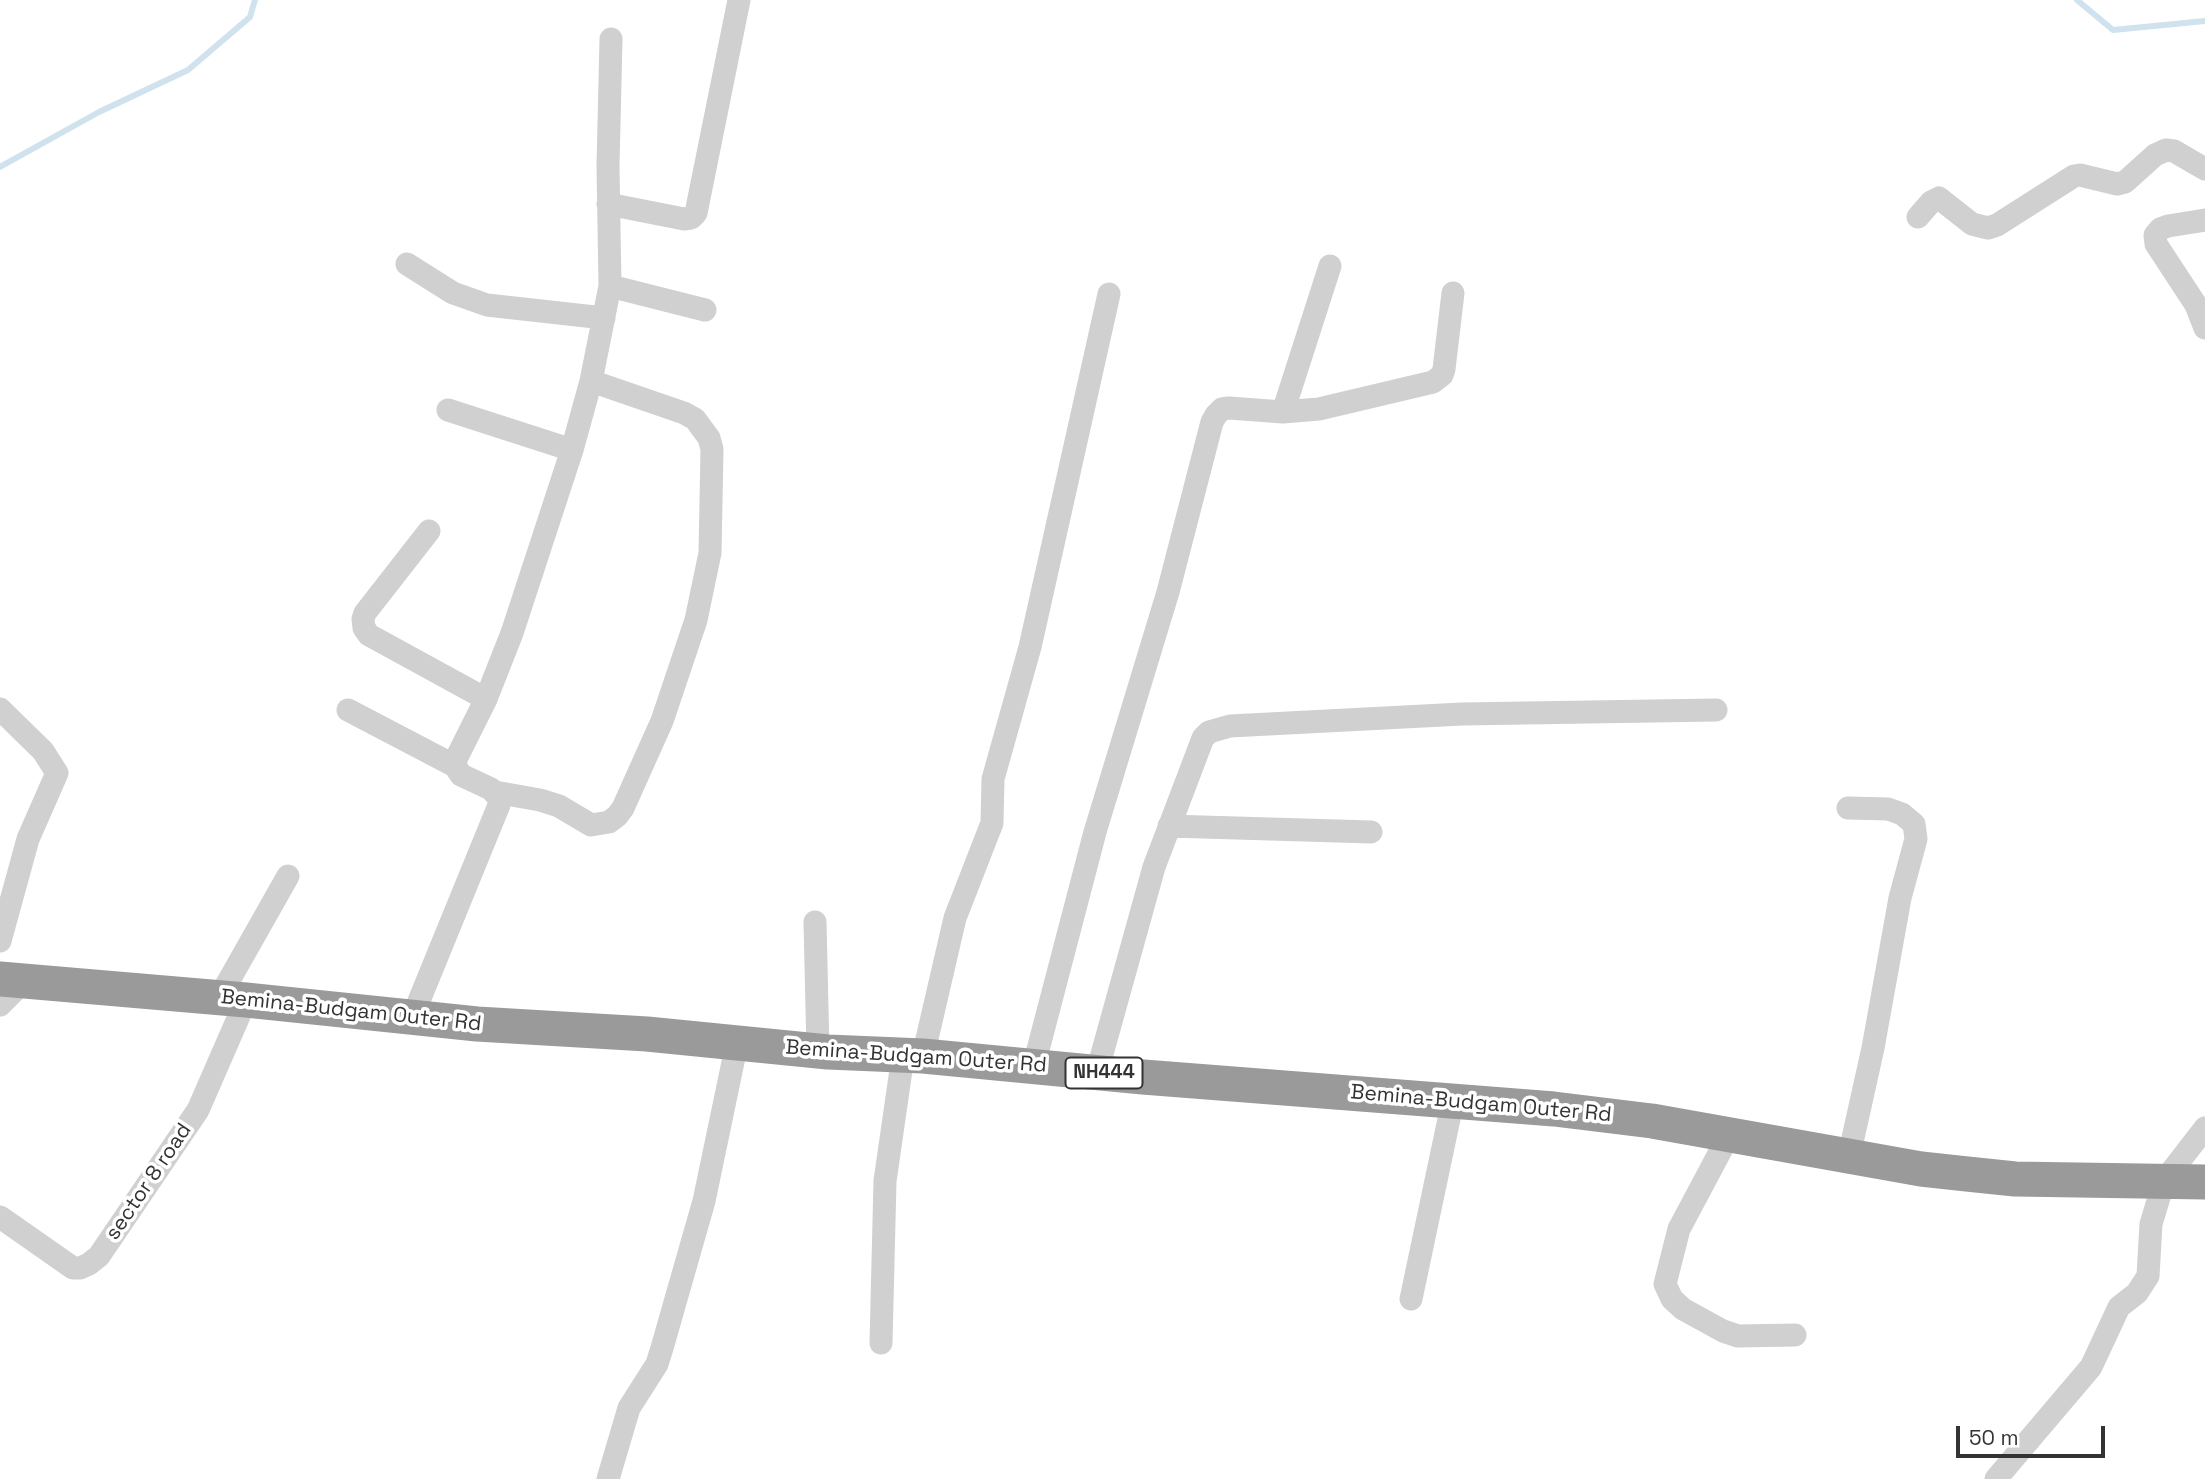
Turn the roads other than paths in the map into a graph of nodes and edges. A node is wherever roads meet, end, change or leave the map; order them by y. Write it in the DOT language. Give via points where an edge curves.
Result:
graph roads {
  1 [pos="739,0"];
  2 [pos="611,39"];
  3 [pos="2205,169"];
  4 [pos="608,204"];
  5 [pos="1918,217"];
  6 [pos="2205,220"];
  7 [pos="407,264"];
  8 [pos="1330,266"];
  9 [pos="610,286"];
  10 [pos="1453,293"];
  11 [pos="1109,294"];
  12 [pos="705,310"];
  13 [pos="604,318"];
  14 [pos="2205,328"];
  15 [pos="591,381"];
  16 [pos="448,410"];
  17 [pos="1283,412"];
  18 [pos="572,450"];
  19 [pos="429,531"];
  20 [pos="486,699"];
  21 [pos="0,709"];
  22 [pos="348,710"];
  23 [pos="1716,710"];
  24 [pos="456,766"];
  25 [pos="495,792"];
  26 [pos="1847,808"];
  27 [pos="1169,825"];
  28 [pos="1371,832"];
  29 [pos="288,876"];
  30 [pos="815,922"];
  31 [pos="0,941"];
  32 [pos="8,988"];
  33 [pos="233,999"];
  34 [pos="412,1017"];
  35 [pos="737,1043"];
  36 [pos="818,1051"];
  37 [pos="913,1056"];
  38 [pos="1034,1065"];
  39 [pos="1097,1072"];
  40 [pos="1453,1100"];
  41 [pos="2205,1128"];
  42 [pos="1729,1135"];
  43 [pos="1849,1156"];
  44 [pos="2164,1181"];
  45 [pos="2205,1182"];
  46 [pos="0,1217"];
  47 [pos="1411,1299"];
  48 [pos="1795,1335"];
  49 [pos="881,1343"];
  50 [pos="608,1479"];
  51 [pos="1996,1479"];
  1 -- 4 [label="street" via="696,213 684,219"];
  2 -- 4 [label="street"];
  3 -- 5 [label="street" via="2166,150 2125,183 2074,176 1987,228 1972,225 1939,198"];
  4 -- 9 [label="street"];
  6 -- 14 [label="street" via="2168,226 2155,235"];
  7 -- 13 [label="street" via="453,293 487,305"];
  8 -- 17 [label="street"];
  9 -- 12 [label="street"];
  9 -- 13 [label="street"];
  10 -- 17 [label="street" via="1444,369 1438,379 1336,406"];
  11 -- 37 [label="street" via="1030,647 993,779 992,822 955,918"];
  13 -- 15 [label="street"];
  15 -- 18 [label="street"];
  15 -- 25 [label="street" via="684,412 709,438 710,553 696,620 662,721 617,816 591,825 559,806"];
  16 -- 18 [label="street"];
  17 -- 38 [label="street" via="1222,409 1212,422"];
  18 -- 20 [label="street"];
  19 -- 20 [label="street" via="365,613 363,628"];
  20 -- 24 [label="street"];
  21 -- 31 [label="street" via="43,751 57,773 28,839"];
  22 -- 24 [label="street"];
  23 -- 27 [label="street" via="1462,714 1230,726 1203,738"];
  24 -- 25 [label="street" via="461,775"];
  25 -- 34 [label="street" via="499,805"];
  26 -- 43 [label="street" via="1902,814 1914,824 1916,839"];
  27 -- 28 [label="street"];
  27 -- 39 [label="street" via="1144,897"];
  29 -- 33 [label="street"];
  30 -- 36 [label="street"];
  32 -- 33 [label="highway, Bemina-Budgam Outer Rd / NH444"];
  33 -- 34 [label="highway, Bemina-Budgam Outer Rd / NH444"];
  33 -- 46 [label="street, sector 8 road" via="198,1110 99,1256 73,1268"];
  34 -- 35 [label="highway, Bemina-Budgam Outer Rd / NH444"];
  35 -- 36 [label="highway, Bemina-Budgam Outer Rd / NH444"];
  35 -- 50 [label="street" via="706,1189 662,1348 623,1422"];
  36 -- 37 [label="highway, Bemina-Budgam Outer Rd / NH444"];
  37 -- 38 [label="highway, Bemina-Budgam Outer Rd / NH444"];
  37 -- 49 [label="street" via="885,1181"];
  38 -- 39 [label="highway, Bemina-Budgam Outer Rd / NH444"];
  39 -- 40 [label="highway, Bemina-Budgam Outer Rd / NH444"];
  40 -- 42 [label="highway, Bemina-Budgam Outer Rd / NH444" via="1652,1121"];
  40 -- 47 [label="street"];
  41 -- 44 [label="street"];
  42 -- 43 [label="highway, Bemina-Budgam Outer Rd / NH444"];
  42 -- 48 [label="street" via="1679,1229 1665,1283 1683,1309 1723,1331 1738,1336"];
  43 -- 44 [label="highway, Bemina-Budgam Outer Rd / NH444" via="2015,1179"];
  44 -- 45 [label="highway, Bemina-Budgam Outer Rd / NH444"];
  44 -- 51 [label="street" via="2151,1224 2148,1276 2137,1293 2119,1307 2091,1367"];
}
